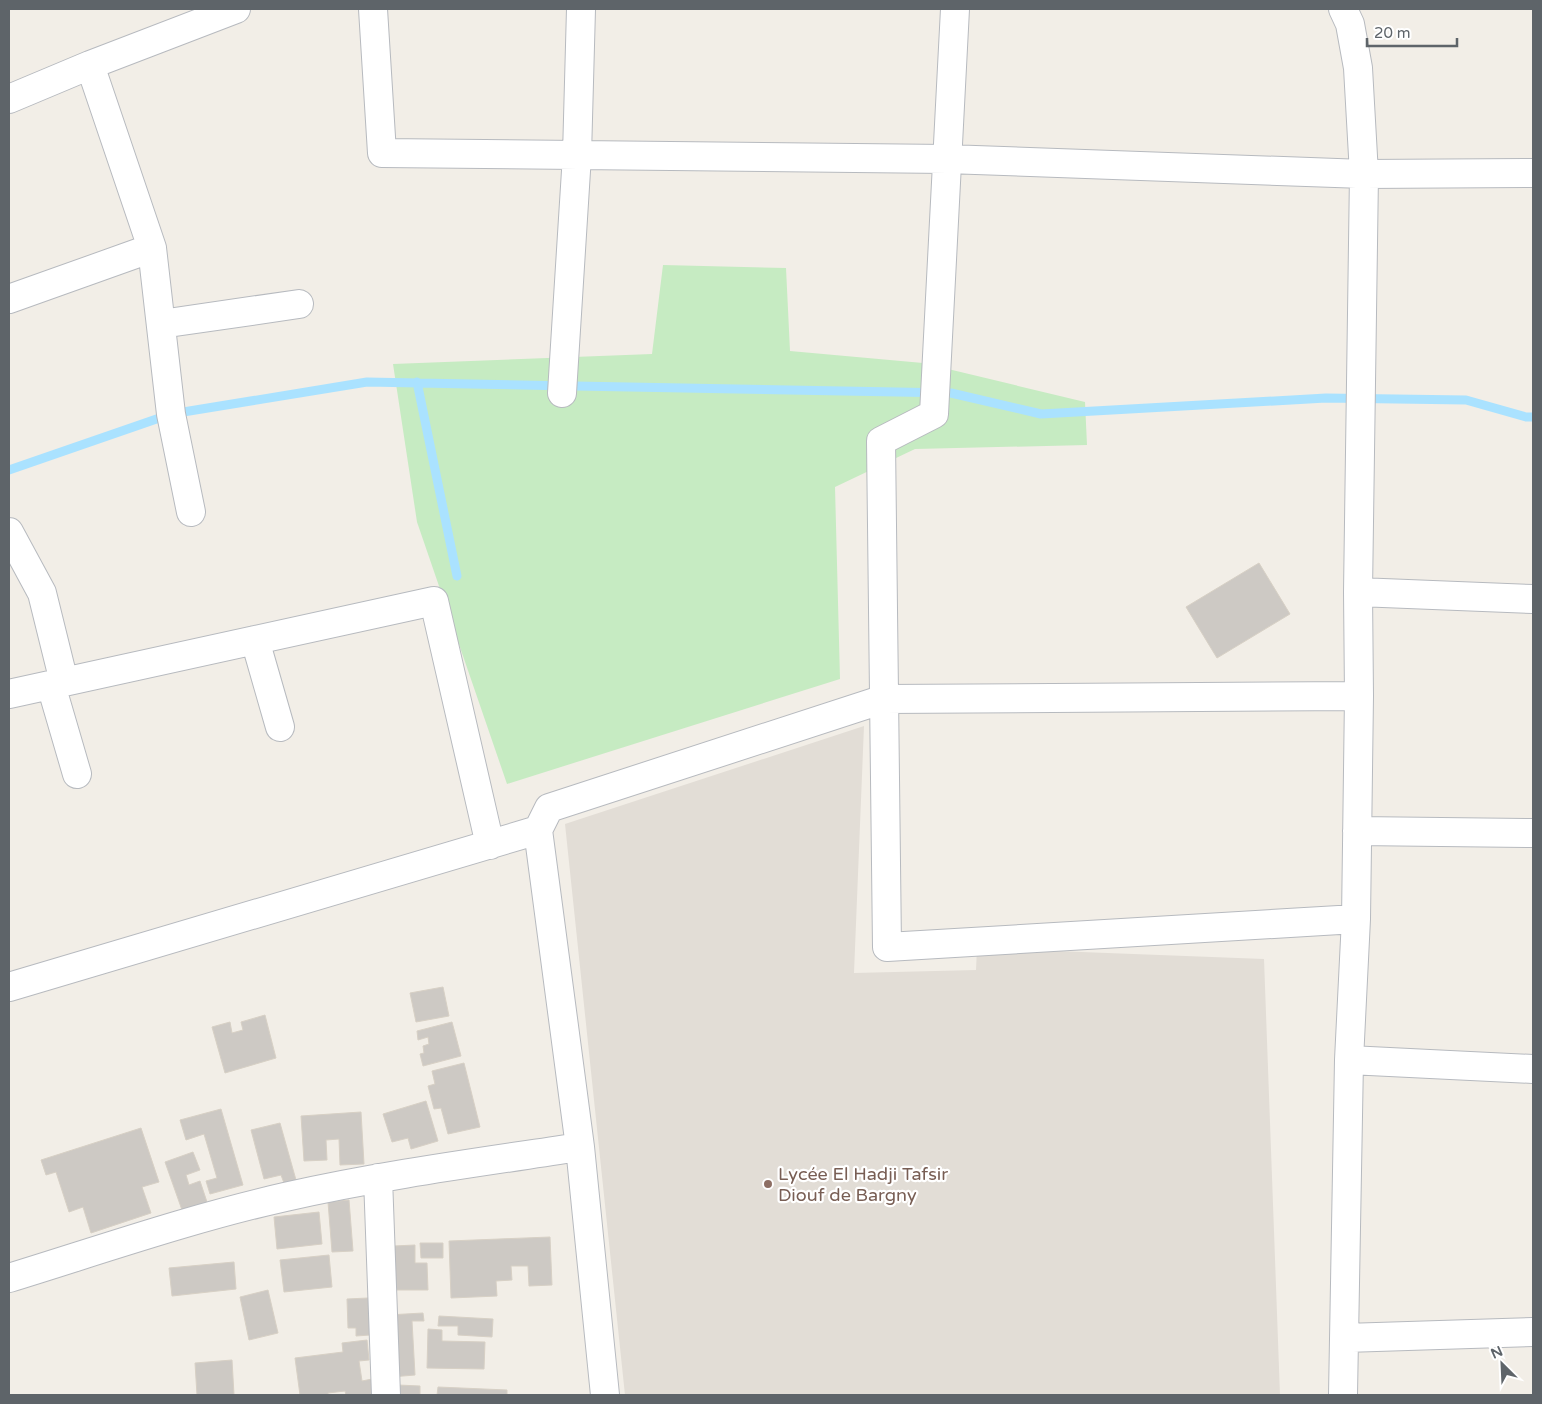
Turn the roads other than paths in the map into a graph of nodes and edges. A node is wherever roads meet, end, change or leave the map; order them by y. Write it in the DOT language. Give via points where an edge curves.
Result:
graph roads {
  1 [pos="236,9"];
  2 [pos="373,9"];
  3 [pos="582,9"];
  4 [pos="955,9"];
  5 [pos="1343,9"];
  6 [pos="90,65"];
  7 [pos="9,99"];
  8 [pos="578,155"];
  9 [pos="947,159"];
  10 [pos="1533,173"];
  11 [pos="1364,174"];
  12 [pos="152,248"];
  13 [pos="9,299"];
  14 [pos="299,304"];
  15 [pos="161,324"];
  16 [pos="562,393"];
  17 [pos="191,512"];
  18 [pos="9,532"];
  19 [pos="1358,592"];
  20 [pos="1533,599"];
  21 [pos="255,640"];
  22 [pos="57,684"];
  23 [pos="9,694"];
  24 [pos="1359,696"];
  25 [pos="884,699"];
  26 [pos="280,727"];
  27 [pos="77,774"];
  28 [pos="538,830"];
  29 [pos="1357,831"];
  30 [pos="1533,833"];
  31 [pos="490,845"];
  32 [pos="1356,919"];
  33 [pos="9,988"];
  34 [pos="1350,1060"];
  35 [pos="1533,1069"];
  36 [pos="580,1147"];
  37 [pos="378,1178"];
  38 [pos="9,1278"];
  39 [pos="1533,1332"];
  40 [pos="1345,1338"];
  41 [pos="386,1395"];
  42 [pos="605,1395"];
  43 [pos="1343,1395"];
  1 -- 6 [label="street"];
  2 -- 8 [label="street" via="382,153"];
  3 -- 8 [label="street"];
  4 -- 9 [label="street"];
  5 -- 11 [label="street" via="1350,24 1358,68"];
  6 -- 7 [label="street"];
  6 -- 12 [label="street"];
  8 -- 9 [label="street"];
  8 -- 16 [label="street"];
  9 -- 11 [label="street"];
  9 -- 25 [label="street" via="934,414 881,441"];
  10 -- 11 [label="street"];
  11 -- 19 [label="street"];
  12 -- 13 [label="street"];
  12 -- 15 [label="street"];
  14 -- 15 [label="street"];
  15 -- 17 [label="street" via="171,414"];
  18 -- 22 [label="street" via="42,593"];
  19 -- 20 [label="street"];
  19 -- 24 [label="street"];
  21 -- 22 [label="street"];
  21 -- 26 [label="street"];
  21 -- 31 [label="street" via="434,601"];
  22 -- 23 [label="street"];
  22 -- 27 [label="street"];
  24 -- 25 [label="street"];
  24 -- 29 [label="street"];
  25 -- 28 [label="street" via="551,807"];
  25 -- 32 [label="street" via="887,947"];
  28 -- 31 [label="street"];
  28 -- 36 [label="street"];
  29 -- 30 [label="street"];
  29 -- 32 [label="street"];
  31 -- 33 [label="street"];
  32 -- 34 [label="street"];
  34 -- 35 [label="street"];
  34 -- 40 [label="street"];
  36 -- 37 [label="street"];
  36 -- 42 [label="street"];
  37 -- 38 [label="street" via="283,1197 201,1219"];
  37 -- 41 [label="street"];
  39 -- 40 [label="street"];
  40 -- 43 [label="street"];
}
